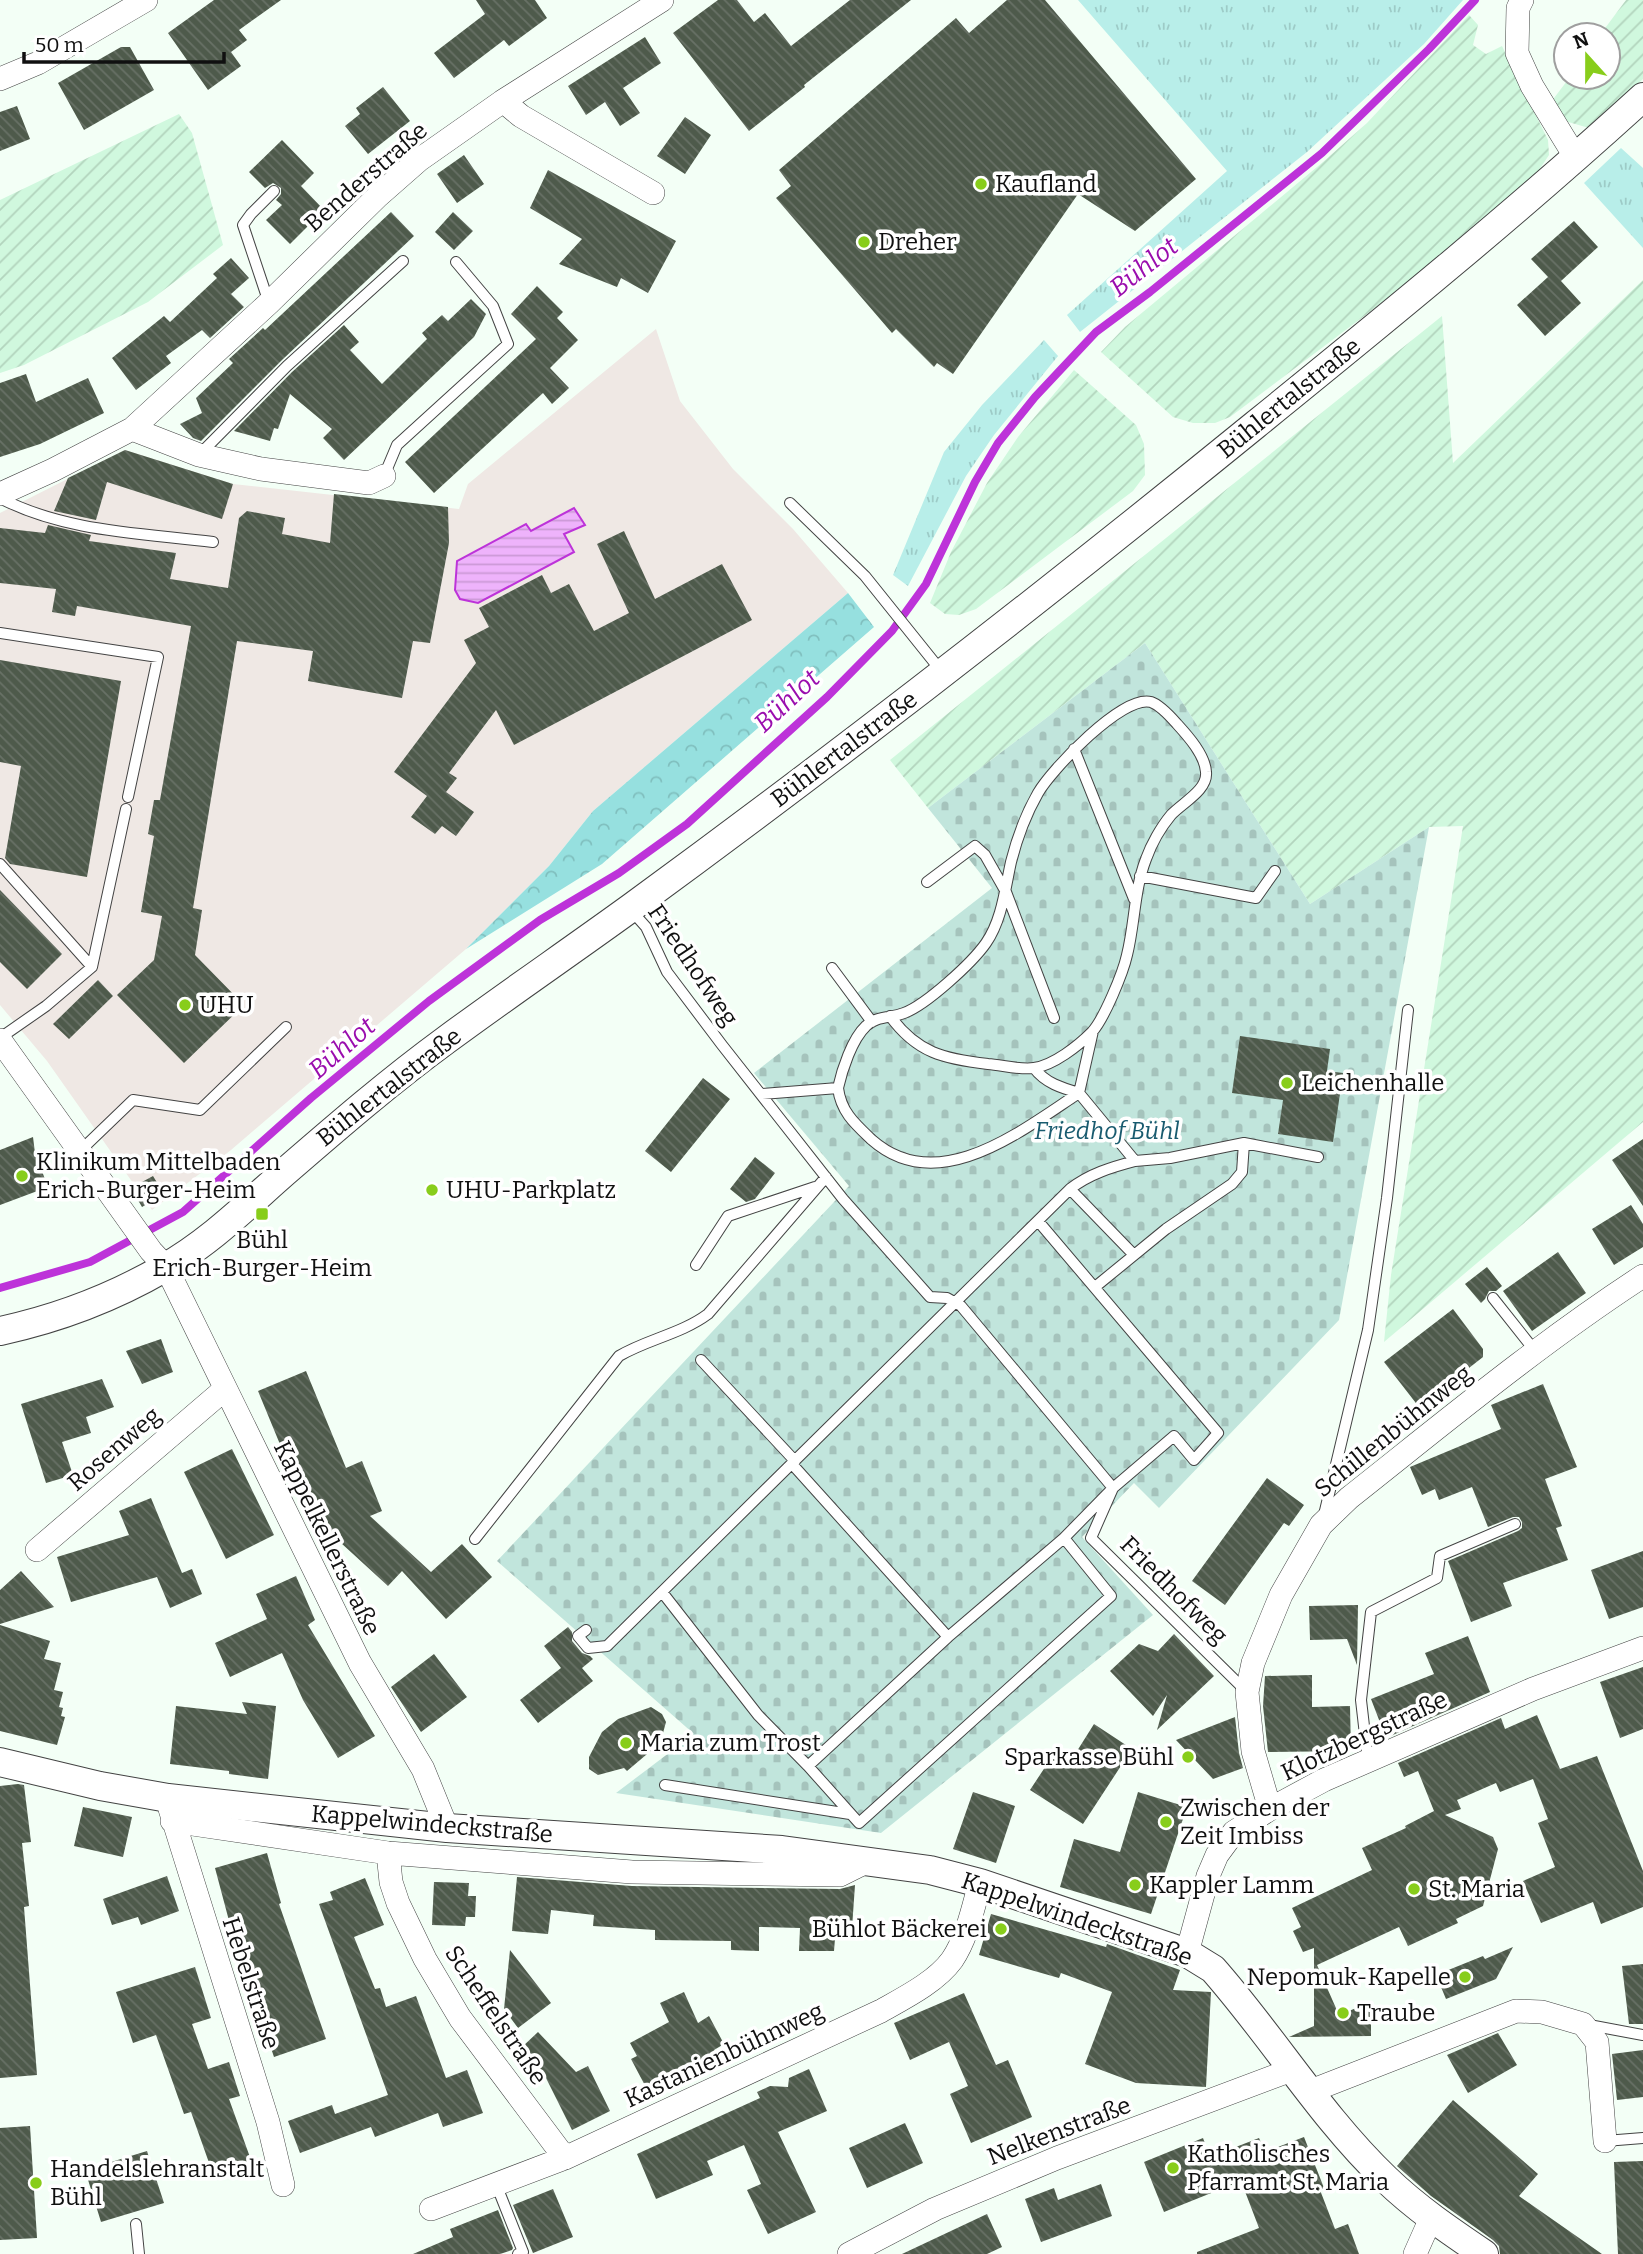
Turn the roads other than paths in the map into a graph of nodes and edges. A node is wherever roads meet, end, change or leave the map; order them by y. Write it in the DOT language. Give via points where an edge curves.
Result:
graph roads {
  1 [pos="146,0"];
  2 [pos="662,0"];
  3 [pos="1522,0"];
  4 [pos="0,79"];
  5 [pos="1643,97"];
  6 [pos="503,101"];
  7 [pos="1576,158"];
  8 [pos="274,191"];
  9 [pos="653,193"];
  10 [pos="403,261"];
  11 [pos="456,262"];
  12 [pos="269,303"];
  13 [pos="132,429"];
  14 [pos="199,454"];
  15 [pos="384,476"];
  16 [pos="0,496"];
  17 [pos="790,503"];
  18 [pos="213,542"];
  19 [pos="0,633"];
  20 [pos="936,665"];
  21 [pos="1074,749"];
  22 [pos="0,863"];
  23 [pos="1275,871"];
  24 [pos="1140,876"];
  25 [pos="927,882"];
  26 [pos="1006,892"];
  27 [pos="1135,901"];
  28 [pos="629,909"];
  29 [pos="92,967"];
  30 [pos="832,968"];
  31 [pos="1408,1010"];
  32 [pos="890,1016"];
  33 [pos="1054,1018"];
  34 [pos="872,1022"];
  35 [pos="286,1027"];
  36 [pos="1093,1031"];
  37 [pos="0,1039"];
  38 [pos="1034,1068"];
  39 [pos="838,1088"];
  40 [pos="1079,1093"];
  41 [pos="762,1094"];
  42 [pos="1244,1143"];
  43 [pos="80,1151"];
  44 [pos="1318,1157"];
  45 [pos="1135,1161"];
  46 [pos="826,1177"];
  47 [pos="817,1186"];
  48 [pos="1070,1189"];
  49 [pos="1038,1221"];
  50 [pos="1134,1255"];
  51 [pos="158,1259"];
  52 [pos="696,1265"];
  53 [pos="1643,1276"];
  54 [pos="1095,1287"];
  55 [pos="1493,1298"];
  56 [pos="956,1303"];
  57 [pos="0,1331"];
  58 [pos="1535,1351"];
  59 [pos="701,1360"];
  60 [pos="225,1389"];
  61 [pos="794,1462"];
  62 [pos="1113,1488"];
  63 [pos="1515,1524"];
  64 [pos="1321,1525"];
  65 [pos="1064,1538"];
  66 [pos="475,1539"];
  67 [pos="37,1550"];
  68 [pos="662,1592"];
  69 [pos="586,1630"];
  70 [pos="948,1637"];
  71 [pos="1643,1648"];
  72 [pos="1247,1692"];
  73 [pos="1368,1761"];
  74 [pos="0,1762"];
  75 [pos="808,1766"];
  76 [pos="665,1785"];
  77 [pos="170,1809"];
  78 [pos="1270,1809"];
  79 [pos="850,1814"];
  80 [pos="447,1828"];
  81 [pos="388,1853"];
  82 [pos="868,1861"];
  83 [pos="980,1883"];
  84 [pos="1187,1953"];
  85 [pos="1583,2024"];
  86 [pos="1643,2035"];
  87 [pos="1303,2080"];
  88 [pos="1643,2138"];
  89 [pos="1605,2141"];
  90 [pos="565,2158"];
  91 [pos="496,2184"];
  92 [pos="283,2185"];
  93 [pos="431,2210"];
  94 [pos="1431,2218"];
  95 [pos="136,2224"];
  96 [pos="139,2254"];
  97 [pos="518,2254"];
  98 [pos="849,2254"];
  99 [pos="1415,2254"];
  100 [pos="1484,2254"];
  1 -- 4 [label="street" via="38,63"];
  2 -- 6 [label="street, Benderstraße"];
  3 -- 7 [label="street" via="1517,53"];
  5 -- 7 [label="street, Bühlertalstraße"];
  6 -- 9 [label="street"];
  6 -- 12 [label="street, Benderstraße" via="377,196"];
  7 -- 20 [label="street, Bühlertalstraße" via="1299,390"];
  8 -- 12 [label="lane" via="243,225"];
  10 -- 14 [label="lane"];
  11 -- 15 [label="lane" via="493,306 508,344 397,445"];
  12 -- 13 [label="street, Benderstraße"];
  13 -- 14 [label="street"];
  13 -- 16 [label="street, Benderstraße"];
  14 -- 15 [label="street" via="333,479 369,483"];
  16 -- 18 [label="lane" via="24,510 69,523"];
  17 -- 20 [label="lane" via="865,576"];
  19 -- 29 [label="lane" via="158,657"];
  20 -- 28 [label="street, Bühlertalstraße"];
  21 -- 24 [label="lane" via="1115,714 1142,702 1160,707 1197,749 1207,771 1205,782 1170,816"];
  21 -- 26 [label="lane" via="1030,807"];
  21 -- 27 [label="lane"];
  22 -- 29 [label="lane"];
  23 -- 24 [label="lane" via="1256,898"];
  24 -- 27 [label="lane"];
  25 -- 26 [label="lane" via="975,846"];
  26 -- 32 [label="lane" via="987,943 967,965 904,1013"];
  26 -- 33 [label="lane"];
  27 -- 36 [label="lane" via="1123,970"];
  28 -- 41 [label="lane, Friedhofweg" via="646,927 667,972"];
  28 -- 51 [label="street, Bühlertalstraße" via="443,1042 351,1114 211,1236"];
  29 -- 37 [label="lane"];
  30 -- 34 [label="lane"];
  31 -- 64 [label="lane" via="1368,1330"];
  32 -- 34 [label="lane"];
  32 -- 38 [label="lane" via="901,1032 932,1053"];
  34 -- 39 [label="lane" via="854,1045"];
  35 -- 43 [label="lane" via="200,1110 133,1100"];
  36 -- 38 [label="lane" via="1072,1049"];
  36 -- 40 [label="lane"];
  37 -- 43 [label="street, Kappelkellerstraße"];
  38 -- 40 [label="lane" via="1041,1077"];
  39 -- 40 [label="lane" via="840,1103 856,1126 904,1160 928,1165 1003,1141"];
  39 -- 41 [label="lane"];
  40 -- 45 [label="lane"];
  41 -- 46 [label="lane, Friedhofweg"];
  42 -- 44 [label="lane"];
  42 -- 45 [label="lane"];
  42 -- 50 [label="lane" via="1242,1172 1232,1184"];
  43 -- 51 [label="street, Kappelkellerstraße"];
  45 -- 48 [label="lane" via="1108,1168"];
  46 -- 47 [label="lane"];
  46 -- 56 [label="lane, Friedhofweg" via="930,1297"];
  47 -- 52 [label="lane" via="728,1216"];
  47 -- 66 [label="lane" via="708,1314 691,1326 619,1356"];
  48 -- 49 [label="lane"];
  48 -- 50 [label="lane"];
  49 -- 54 [label="lane"];
  49 -- 56 [label="lane"];
  50 -- 54 [label="lane"];
  51 -- 57 [label="street, Bühlertalstraße" via="115,1293"];
  51 -- 60 [label="street, Kappelkellerstraße"];
  53 -- 58 [label="street, Schillenbühnweg"];
  54 -- 62 [label="lane" via="1218,1433 1194,1460 1174,1436"];
  55 -- 58 [label="lane"];
  56 -- 61 [label="lane"];
  56 -- 62 [label="lane"];
  58 -- 64 [label="street, Schillenbühnweg"];
  59 -- 61 [label="lane"];
  60 -- 67 [label="street, Rosenweg"];
  60 -- 80 [label="street, Kappelkellerstraße" via="360,1663 423,1769"];
  61 -- 68 [label="lane"];
  61 -- 70 [label="lane"];
  62 -- 65 [label="lane"];
  62 -- 72 [label="lane, Friedhofweg" via="1091,1538"];
  63 -- 73 [label="lane" via="1440,1556 1437,1577 1371,1612 1361,1700"];
  64 -- 72 [label="street, Schillenbühnweg" via="1270,1619"];
  65 -- 70 [label="lane"];
  65 -- 79 [label="lane" via="1111,1596 859,1823"];
  68 -- 69 [label="lane" via="607,1646 588,1648 578,1636"];
  68 -- 75 [label="lane" via="758,1715"];
  70 -- 75 [label="lane"];
  71 -- 73 [label="street, Klotzbergstraße" via="1533,1689"];
  72 -- 78 [label="street, Schillenbühnweg" via="1253,1751"];
  73 -- 78 [label="street, Klotzbergstraße"];
  74 -- 77 [label="street, Kappelwindeckstraße" via="100,1786"];
  75 -- 79 [label="lane"];
  76 -- 79 [label="lane"];
  77 -- 80 [label="street, Kappelwindeckstraße"];
  77 -- 81 [label="street, Kappelwindeckstraße"];
  77 -- 92 [label="street, Hebelstraße" via="268,2122"];
  78 -- 84 [label="street, Klotzbergstraße" via="1234,1832 1217,1855"];
  80 -- 82 [label="street, Kappelwindeckstraße" via="782,1850"];
  81 -- 82 [label="street, Kappelwindeckstraße" via="632,1872 840,1875"];
  81 -- 90 [label="street, Scheffelstraße" via="398,1903 425,1959 460,2018"];
  82 -- 83 [label="street, Kappelwindeckstraße"];
  83 -- 84 [label="street, Kappelwindeckstraße"];
  83 -- 90 [label="street, Kastanienbühnweg" via="968,1927 951,1961 919,1989"];
  84 -- 87 [label="street, Kappelwindeckstraße" via="1213,1969"];
  85 -- 86 [label="lane"];
  85 -- 87 [label="street" via="1542,2012 1516,2011"];
  85 -- 89 [label="street" via="1597,2042"];
  87 -- 94 [label="street, Kappelwindeckstraße" via="1386,2180"];
  87 -- 98 [label="street, Nelkenstraße" via="1008,2178 934,2209"];
  88 -- 89 [label="lane"];
  90 -- 91 [label="street, Kastanienbühnweg"];
  91 -- 93 [label="street, Kastanienbühnweg"];
  91 -- 97 [label="lane" via="523,2252"];
  94 -- 99 [label="street"];
  94 -- 100 [label="street, Kappelwindeckstraße"];
  95 -- 96 [label="lane"];
}
